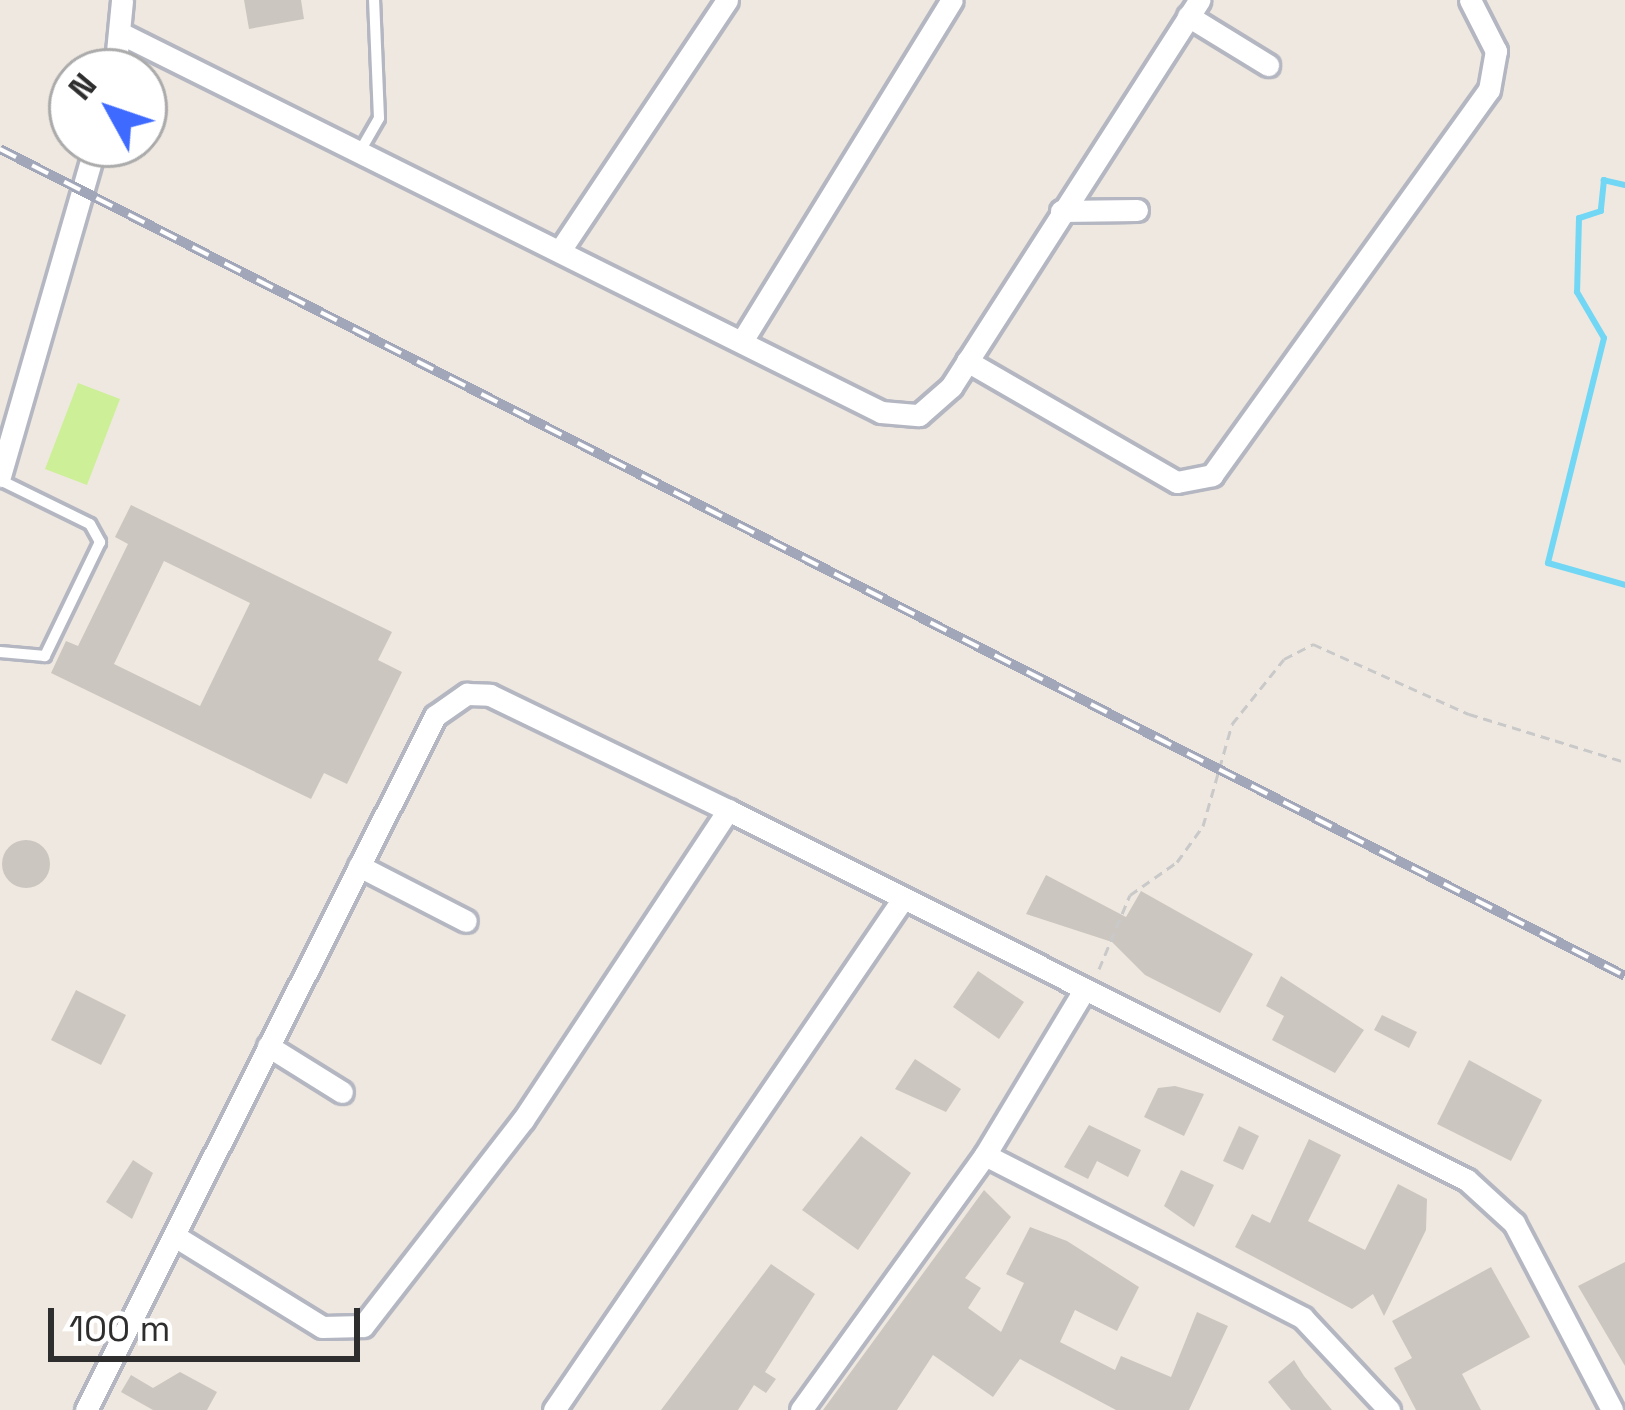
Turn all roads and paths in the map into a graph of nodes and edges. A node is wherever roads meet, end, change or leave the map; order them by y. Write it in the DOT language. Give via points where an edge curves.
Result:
graph roads {
  1 [pos="122,0"];
  2 [pos="374,0"];
  3 [pos="727,0"];
  4 [pos="952,0"];
  5 [pos="1470,0"];
  6 [pos="1194,8"];
  7 [pos="122,34"];
  8 [pos="120,48"];
  9 [pos="1268,64"];
  10 [pos="363,146"];
  11 [pos="89,168"];
  12 [pos="1137,210"];
  13 [pos="1061,211"];
  14 [pos="562,249"];
  15 [pos="742,341"];
  16 [pos="968,361"];
  17 [pos="0,478"];
  18 [pos="0,652"];
  19 [pos="1625,762"];
  20 [pos="728,810"];
  21 [pos="359,866"];
  22 [pos="902,900"];
  23 [pos="466,921"];
  24 [pos="1084,990"];
  25 [pos="268,1046"];
  26 [pos="342,1091"];
  27 [pos="985,1155"];
  28 [pos="178,1238"];
  29 [pos="86,1410"];
  30 [pos="554,1410"];
  31 [pos="801,1410"];
  32 [pos="1390,1410"];
  33 [pos="1612,1410"];
  1 -- 7 [label="street"];
  2 -- 10 [label="lane" via="380,96"];
  3 -- 14 [label="street"];
  4 -- 15 [label="street"];
  5 -- 16 [label="street" via="1496,51 1489,90 1212,475 1177,482"];
  6 -- 9 [label="street"];
  6 -- 13 [label="street"];
  7 -- 8 [label="street"];
  7 -- 10 [label="street"];
  10 -- 14 [label="street"];
  11 -- 17 [label="street"];
  12 -- 13 [label="street"];
  13 -- 16 [label="street"];
  14 -- 15 [label="street"];
  15 -- 16 [label="street" via="881,412 919,415"];
  17 -- 18 [label="lane" via="90,524 100,542 45,656"];
  19 -- 24 [label="path" via="1469,714 1313,644 1284,659 1232,724 1203,826 1177,862 1130,895"];
  20 -- 21 [label="street" via="490,695 467,694 435,716"];
  20 -- 22 [label="street"];
  20 -- 28 [label="street" via="511,1138 363,1326 322,1327"];
  21 -- 23 [label="street"];
  21 -- 25 [label="street"];
  22 -- 24 [label="street"];
  22 -- 30 [label="street"];
  24 -- 27 [label="street"];
  24 -- 33 [label="street" via="1496,1201"];
  25 -- 26 [label="street"];
  25 -- 28 [label="street"];
  27 -- 31 [label="street"];
  27 -- 32 [label="street" via="1303,1318"];
  28 -- 29 [label="street"];
}
